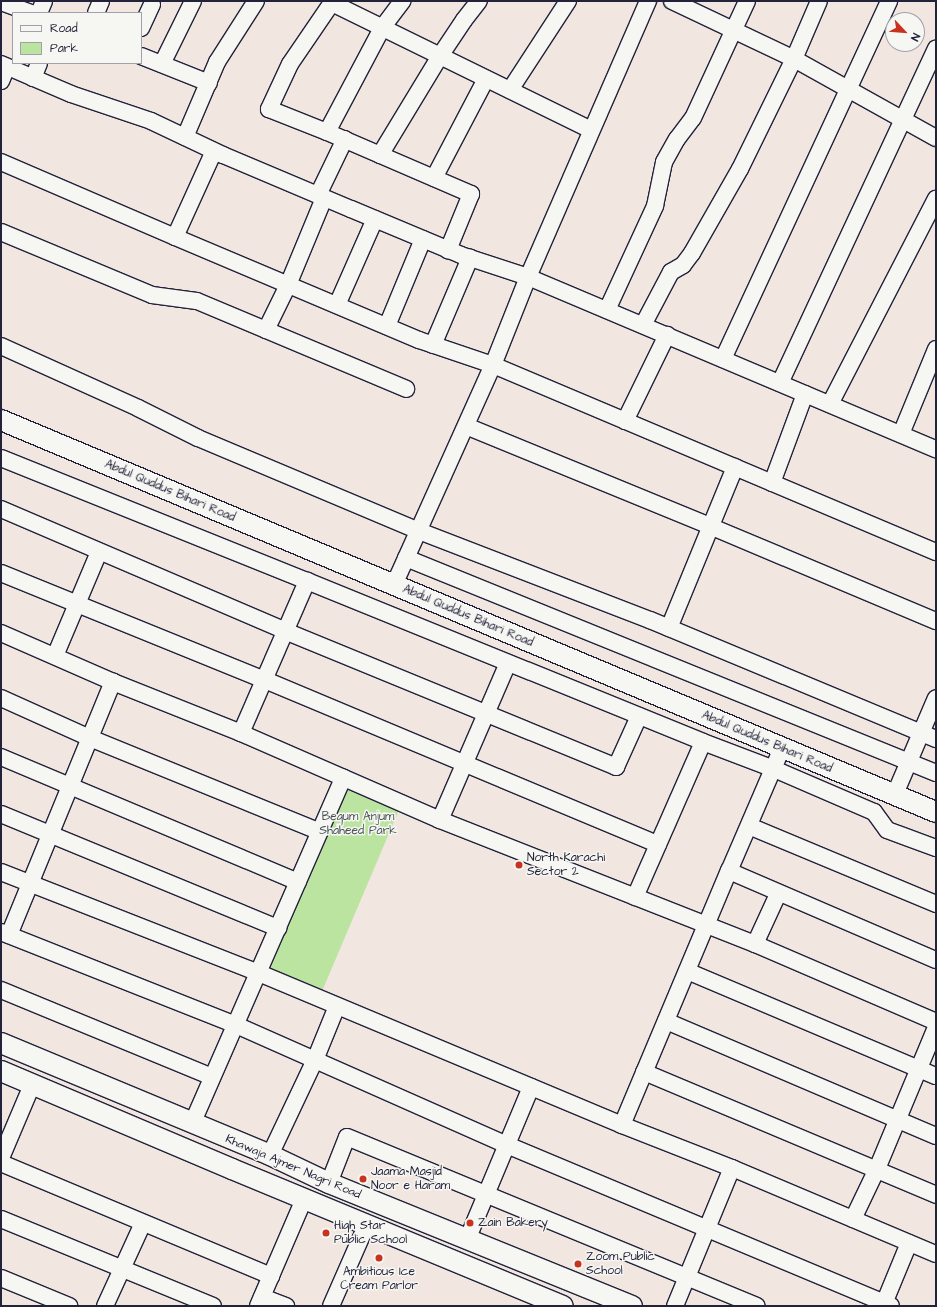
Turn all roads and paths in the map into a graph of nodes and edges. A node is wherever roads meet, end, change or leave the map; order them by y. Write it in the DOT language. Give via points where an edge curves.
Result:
graph roads {
  1 [pos="44,1"];
  2 [pos="101,1"];
  3 [pos="193,1"];
  4 [pos="256,1"];
  5 [pos="402,1"];
  6 [pos="479,1"];
  7 [pos="568,1"];
  8 [pos="648,1"];
  9 [pos="672,1"];
  10 [pos="747,1"];
  11 [pos="819,1"];
  12 [pos="889,1"];
  13 [pos="1,2"];
  14 [pos="333,2"];
  15 [pos="152,4"];
  16 [pos="28,12"];
  17 [pos="39,12"];
  18 [pos="96,12"];
  19 [pos="142,26"];
  20 [pos="382,28"];
  21 [pos="735,30"];
  22 [pos="936,49"];
  23 [pos="142,56"];
  24 [pos="440,56"];
  25 [pos="794,59"];
  26 [pos="39,64"];
  27 [pos="162,64"];
  28 [pos="3,71"];
  29 [pos="33,78"];
  30 [pos="486,79"];
  31 [pos="209,82"];
  32 [pos="848,87"];
  33 [pos="510,90"];
  34 [pos="903,119"];
  35 [pos="591,130"];
  36 [pos="327,132"];
  37 [pos="185,137"];
  38 [pos="936,138"];
  39 [pos="345,140"];
  40 [pos="214,151"];
  41 [pos="380,155"];
  42 [pos="1,162"];
  43 [pos="434,178"];
  44 [pos="321,197"];
  45 [pos="936,198"];
  46 [pos="375,219"];
  47 [pos="1,232"];
  48 [pos="175,238"];
  49 [pos="423,239"];
  50 [pos="448,250"];
  51 [pos="470,258"];
  52 [pos="528,277"];
  53 [pos="288,285"];
  54 [pos="337,305"];
  55 [pos="607,310"];
  56 [pos="643,325"];
  57 [pos="387,326"];
  58 [pos="266,330"];
  59 [pos="666,335"];
  60 [pos="433,345"];
  61 [pos="1,346"];
  62 [pos="936,348"];
  63 [pos="723,359"];
  64 [pos="493,366"];
  65 [pos="780,383"];
  66 [pos="406,389"];
  67 [pos="805,394"];
  68 [pos="830,404"];
  69 [pos="1,420"];
  70 [pos="625,421"];
  71 [pos="466,426"];
  72 [pos="901,434"];
  73 [pos="936,449"];
  74 [pos="1,458"];
  75 [pos="735,468"];
  76 [pos="772,483"];
  77 [pos="1,509"];
  78 [pos="712,527"];
  79 [pos="419,530"];
  80 [pos="99,552"];
  81 [pos="936,552"];
  82 [pos="406,558"];
  83 [pos="1,573"];
  84 [pos="307,580"];
  85 [pos="394,585"];
  86 [pos="78,604"];
  87 [pos="936,621"];
  88 [pos="670,628"];
  89 [pos="285,632"];
  90 [pos="1,633"];
  91 [pos="55,656"];
  92 [pos="508,663"];
  93 [pos="265,680"];
  94 [pos="113,682"];
  95 [pos="1,698"];
  96 [pos="936,698"];
  97 [pos="486,714"];
  98 [pos="639,716"];
  99 [pos="240,733"];
  100 [pos="921,733"];
  101 [pos="90,738"];
  102 [pos="936,739"];
  103 [pos="703,742"];
  104 [pos="782,748"];
  105 [pos="1,757"];
  106 [pos="909,761"];
  107 [pos="464,764"];
  108 [pos="774,769"];
  109 [pos="936,773"];
  110 [pos="343,778"];
  111 [pos="70,786"];
  112 [pos="895,794"];
  113 [pos="936,812"];
  114 [pos="1,814"];
  115 [pos="440,820"];
  116 [pos="748,826"];
  117 [pos="320,832"];
  118 [pos="50,834"];
  119 [pos="658,844"];
  120 [pos="936,848"];
  121 [pos="728,871"];
  122 [pos="1,872"];
  123 [pos="298,882"];
  124 [pos="30,884"];
  125 [pos="778,894"];
  126 [pos="635,897"];
  127 [pos="936,904"];
  128 [pos="706,925"];
  129 [pos="278,928"];
  130 [pos="5,934"];
  131 [pos="755,944"];
  132 [pos="936,960"];
  133 [pos="687,972"];
  134 [pos="259,973"];
  135 [pos="1,990"];
  136 [pos="337,1006"];
  137 [pos="666,1021"];
  138 [pos="936,1022"];
  139 [pos="236,1025"];
  140 [pos="936,1027"];
  141 [pos="1,1042"];
  142 [pos="315,1060"];
  143 [pos="918,1069"];
  144 [pos="1,1071"];
  145 [pos="644,1072"];
  146 [pos="936,1076"];
  147 [pos="212,1078"];
  148 [pos="32,1085"];
  149 [pos="531,1087"];
  150 [pos="898,1119"];
  151 [pos="192,1124"];
  152 [pos="622,1125"];
  153 [pos="936,1136"];
  154 [pos="242,1144"];
  155 [pos="507,1144"];
  156 [pos="270,1155"];
  157 [pos="1,1158"];
  158 [pos="1,1163"];
  159 [pos="732,1168"];
  160 [pos="232,1169"];
  161 [pos="877,1169"];
  162 [pos="329,1183"];
  163 [pos="486,1194"];
  164 [pos="936,1195"];
  165 [pos="304,1199"];
  166 [pos="853,1218"];
  167 [pos="1,1219"];
  168 [pos="143,1223"];
  169 [pos="367,1224"];
  170 [pos="707,1229"];
  171 [pos="467,1240"];
  172 [pos="909,1243"];
  173 [pos="936,1254"];
  174 [pos="122,1269"];
  175 [pos="271,1276"];
  176 [pos="687,1276"];
  177 [pos="557,1277"];
  178 [pos="1,1278"];
  179 [pos="260,1301"];
  180 [pos="556,1303"];
  181 [pos="886,1305"];
  182 [pos="69,1306"];
  183 [pos="105,1306"];
  184 [pos="213,1306"];
  185 [pos="286,1306"];
  186 [pos="331,1306"];
  187 [pos="632,1306"];
  188 [pos="676,1306"];
  189 [pos="758,1306"];
  1 -- 17 [label="street"];
  2 -- 18 [label="street"];
  3 -- 27 [label="street"];
  4 -- 31 [label="street" via="217,62"];
  5 -- 20 [label="street"];
  6 -- 24 [label="street"];
  7 -- 33 [label="street"];
  8 -- 35 [label="street"];
  9 -- 21 [label="street"];
  10 -- 21 [label="street"];
  11 -- 25 [label="street"];
  12 -- 32 [label="street"];
  13 -- 16 [label="street"];
  14 -- 20 [label="street"];
  14 -- 36 [label="street" via="290,64 268,109"];
  15 -- 19 [label="street"];
  20 -- 24 [label="street"];
  20 -- 36 [label="street"];
  21 -- 25 [label="street"];
  21 -- 55 [label="street" via="693,118 664,162 655,206"];
  22 -- 34 [label="street"];
  23 -- 27 [label="street"];
  24 -- 30 [label="street"];
  24 -- 41 [label="street"];
  25 -- 32 [label="street"];
  25 -- 56 [label="street" via="712,220 683,265 670,272"];
  26 -- 29 [label="street"];
  27 -- 31 [label="street"];
  28 -- 29 [label="street"];
  29 -- 37 [label="street" via="71,94 151,121"];
  30 -- 33 [label="street"];
  30 -- 43 [label="street"];
  31 -- 37 [label="street"];
  32 -- 34 [label="street"];
  32 -- 63 [label="street"];
  33 -- 35 [label="street"];
  34 -- 38 [label="street"];
  34 -- 65 [label="street"];
  35 -- 52 [label="street"];
  36 -- 39 [label="street"];
  37 -- 40 [label="street"];
  39 -- 41 [label="street"];
  39 -- 44 [label="street"];
  40 -- 44 [label="street"];
  40 -- 48 [label="street"];
  41 -- 43 [label="street"];
  42 -- 48 [label="street"];
  43 -- 50 [label="street" via="471,194"];
  44 -- 46 [label="street"];
  44 -- 53 [label="street"];
  45 -- 68 [label="street"];
  46 -- 49 [label="street"];
  46 -- 54 [label="street"];
  47 -- 58 [label="street" via="152,295 197,301"];
  48 -- 53 [label="street"];
  49 -- 50 [label="street"];
  49 -- 57 [label="street"];
  50 -- 51 [label="street"];
  51 -- 52 [label="street"];
  51 -- 60 [label="street"];
  52 -- 55 [label="street"];
  52 -- 64 [label="street"];
  53 -- 54 [label="street"];
  53 -- 58 [label="street"];
  54 -- 57 [label="street"];
  55 -- 56 [label="street"];
  56 -- 59 [label="street"];
  57 -- 60 [label="street"];
  58 -- 66 [label="street"];
  59 -- 63 [label="street"];
  59 -- 70 [label="street"];
  60 -- 64 [label="street"];
  61 -- 79 [label="street" via="198,438"];
  62 -- 72 [label="street"];
  63 -- 65 [label="street"];
  64 -- 70 [label="street"];
  64 -- 71 [label="street"];
  65 -- 67 [label="street"];
  67 -- 68 [label="street"];
  67 -- 76 [label="street"];
  68 -- 72 [label="street"];
  69 -- 85 [label="main road, Abdul Quddus Bihari Road"];
  70 -- 75 [label="street"];
  71 -- 78 [label="street"];
  71 -- 79 [label="street"];
  72 -- 73 [label="street"];
  74 -- 84 [label="street"];
  75 -- 76 [label="street"];
  75 -- 78 [label="street"];
  76 -- 81 [label="street"];
  77 -- 80 [label="street"];
  78 -- 87 [label="street"];
  78 -- 88 [label="street"];
  79 -- 82 [label="street"];
  79 -- 88 [label="street"];
  80 -- 86 [label="street"];
  80 -- 89 [label="street"];
  82 -- 85 [label="street"];
  82 -- 106 [label="street"];
  83 -- 86 [label="street"];
  84 -- 89 [label="street"];
  84 -- 92 [label="street"];
  85 -- 104 [label="main road, Abdul Quddus Bihari Road"];
  86 -- 91 [label="street"];
  86 -- 93 [label="street"];
  88 -- 100 [label="street"];
  89 -- 93 [label="street"];
  89 -- 97 [label="street"];
  90 -- 91 [label="street"];
  91 -- 94 [label="street"];
  92 -- 97 [label="street"];
  92 -- 98 [label="street"];
  93 -- 99 [label="street"];
  93 -- 107 [label="street"];
  94 -- 99 [label="street"];
  94 -- 101 [label="street"];
  95 -- 101 [label="street"];
  96 -- 100 [label="street"];
  97 -- 98 [label="street" via="616,767"];
  97 -- 107 [label="street"];
  98 -- 103 [label="street"];
  99 -- 110 [label="street"];
  100 -- 102 [label="street"];
  100 -- 106 [label="street"];
  101 -- 111 [label="street"];
  101 -- 117 [label="street"];
  103 -- 108 [label="street"];
  103 -- 119 [label="street"];
  104 -- 108 [label="street"];
  104 -- 112 [label="main road, Abdul Quddus Bihari Road"];
  105 -- 111 [label="street"];
  106 -- 109 [label="street"];
  106 -- 112 [label="street"];
  107 -- 115 [label="street"];
  107 -- 119 [label="street"];
  108 -- 116 [label="street"];
  108 -- 120 [label="street" via="874,812 887,830"];
  110 -- 115 [label="street"];
  110 -- 117 [label="street"];
  111 -- 118 [label="street"];
  111 -- 123 [label="street"];
  112 -- 113 [label="main road, Abdul Quddus Bihari Road"];
  114 -- 118 [label="street"];
  115 -- 126 [label="street"];
  116 -- 121 [label="street"];
  116 -- 127 [label="street"];
  117 -- 123 [label="street"];
  118 -- 124 [label="street"];
  118 -- 129 [label="street"];
  119 -- 126 [label="street"];
  121 -- 125 [label="street"];
  121 -- 128 [label="street"];
  122 -- 124 [label="street"];
  123 -- 129 [label="street"];
  124 -- 130 [label="street"];
  124 -- 134 [label="street"];
  125 -- 131 [label="street"];
  125 -- 132 [label="street"];
  126 -- 128 [label="street"];
  128 -- 131 [label="street"];
  128 -- 133 [label="street"];
  129 -- 134 [label="street"];
  130 -- 139 [label="street"];
  131 -- 138 [label="street"];
  133 -- 137 [label="street"];
  133 -- 143 [label="street"];
  134 -- 136 [label="street"];
  134 -- 139 [label="street"];
  135 -- 147 [label="street"];
  136 -- 142 [label="street"];
  136 -- 149 [label="street"];
  137 -- 145 [label="street"];
  137 -- 150 [label="street"];
  139 -- 142 [label="street"];
  139 -- 147 [label="street"];
  140 -- 143 [label="street"];
  141 -- 151 [label="main road, Khawaja Ajmer Nagri Road"];
  142 -- 155 [label="street"];
  142 -- 156 [label="street"];
  143 -- 146 [label="street"];
  143 -- 150 [label="street"];
  144 -- 148 [label="main road, Khawaja Ajmer Nagri Road"];
  145 -- 152 [label="street"];
  145 -- 161 [label="street"];
  147 -- 151 [label="street"];
  148 -- 157 [label="street"];
  148 -- 160 [label="main road, Khawaja Ajmer Nagri Road"];
  149 -- 152 [label="street"];
  149 -- 155 [label="street"];
  150 -- 153 [label="street"];
  150 -- 161 [label="street"];
  151 -- 154 [label="main road, Khawaja Ajmer Nagri Road"];
  152 -- 159 [label="street"];
  154 -- 156 [label="main road, Khawaja Ajmer Nagri Road"];
  154 -- 160 [label="main road"];
  155 -- 163 [label="street"];
  155 -- 170 [label="street"];
  156 -- 162 [label="main road, Khawaja Ajmer Nagri Road"];
  158 -- 168 [label="street"];
  159 -- 166 [label="street"];
  159 -- 170 [label="street"];
  160 -- 165 [label="main road, Khawaja Ajmer Nagri Road"];
  161 -- 164 [label="street"];
  161 -- 166 [label="street"];
  162 -- 163 [label="street" via="347,1137"];
  162 -- 171 [label="main road, Khawaja Ajmer Nagri Road"];
  163 -- 171 [label="street"];
  163 -- 176 [label="street"];
  165 -- 169 [label="main road, Khawaja Ajmer Nagri Road"];
  165 -- 175 [label="street"];
  166 -- 172 [label="street"];
  167 -- 174 [label="street"];
  168 -- 174 [label="street"];
  168 -- 175 [label="street"];
  169 -- 180 [label="main road, Khawaja Ajmer Nagri Road"];
  169 -- 186 [label="street"];
  170 -- 176 [label="street"];
  170 -- 181 [label="street"];
  171 -- 177 [label="main road, Khawaja Ajmer Nagri Road"];
  172 -- 173 [label="street"];
  172 -- 181 [label="street"];
  174 -- 183 [label="street"];
  174 -- 184 [label="street"];
  175 -- 179 [label="street"];
  176 -- 188 [label="street"];
  176 -- 189 [label="street"];
  177 -- 180 [label="main road"];
  177 -- 187 [label="main road, Khawaja Ajmer Nagri Road"];
  178 -- 182 [label="street"];
  179 -- 185 [label="street"];
}
